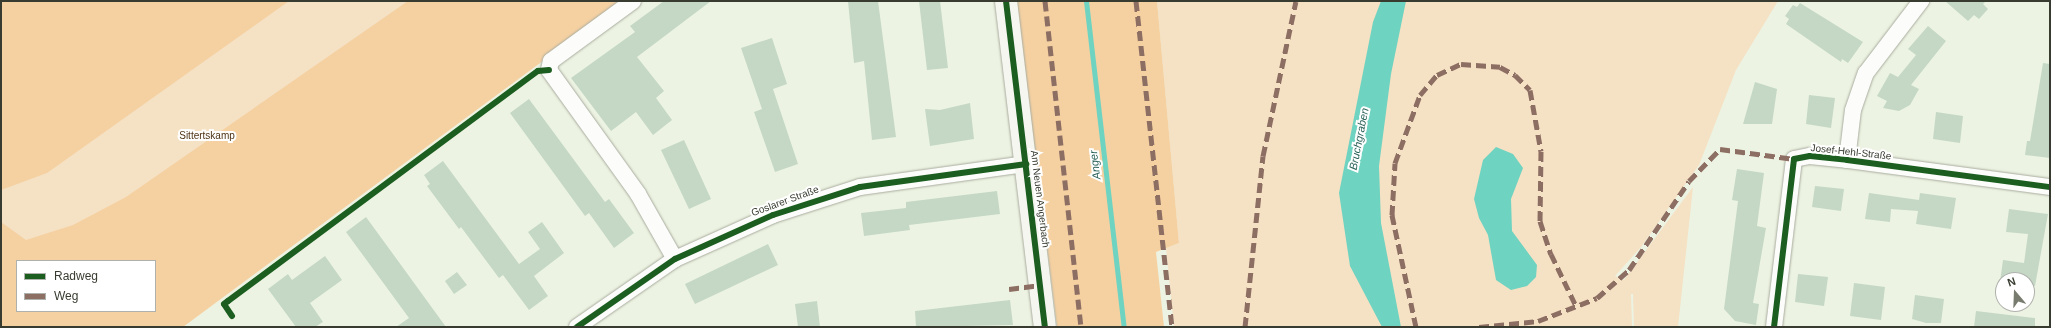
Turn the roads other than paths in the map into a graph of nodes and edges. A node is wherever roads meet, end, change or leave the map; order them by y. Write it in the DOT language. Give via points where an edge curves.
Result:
graph roads {
  1 [pos="633,1"];
  2 [pos="1006,1"];
  3 [pos="1921,1"];
  4 [pos="1847,160"];
  5 [pos="1026,164"];
  6 [pos="2050,187"];
  7 [pos="675,259"];
  8 [pos="577,327"];
  9 [pos="1045,327"];
  10 [pos="1774,327"];
  1 -- 7 [label="street" via="552,61 549,70 638,194"];
  2 -- 5 [label="street, Am Neuen Angerbach"];
  3 -- 4 [label="street" via="1866,73 1853,110"];
  4 -- 6 [label="street, Josef-Hehl-Straße"];
  4 -- 10 [label="street, Josef-Hehl-Straße" via="1810,156 1794,159"];
  5 -- 7 [label="street, Goslarer Straße" via="860,187 773,215"];
  5 -- 9 [label="street, Am Neuen Angerbach"];
  7 -- 8 [label="street, Goslarer Straße"];
}
